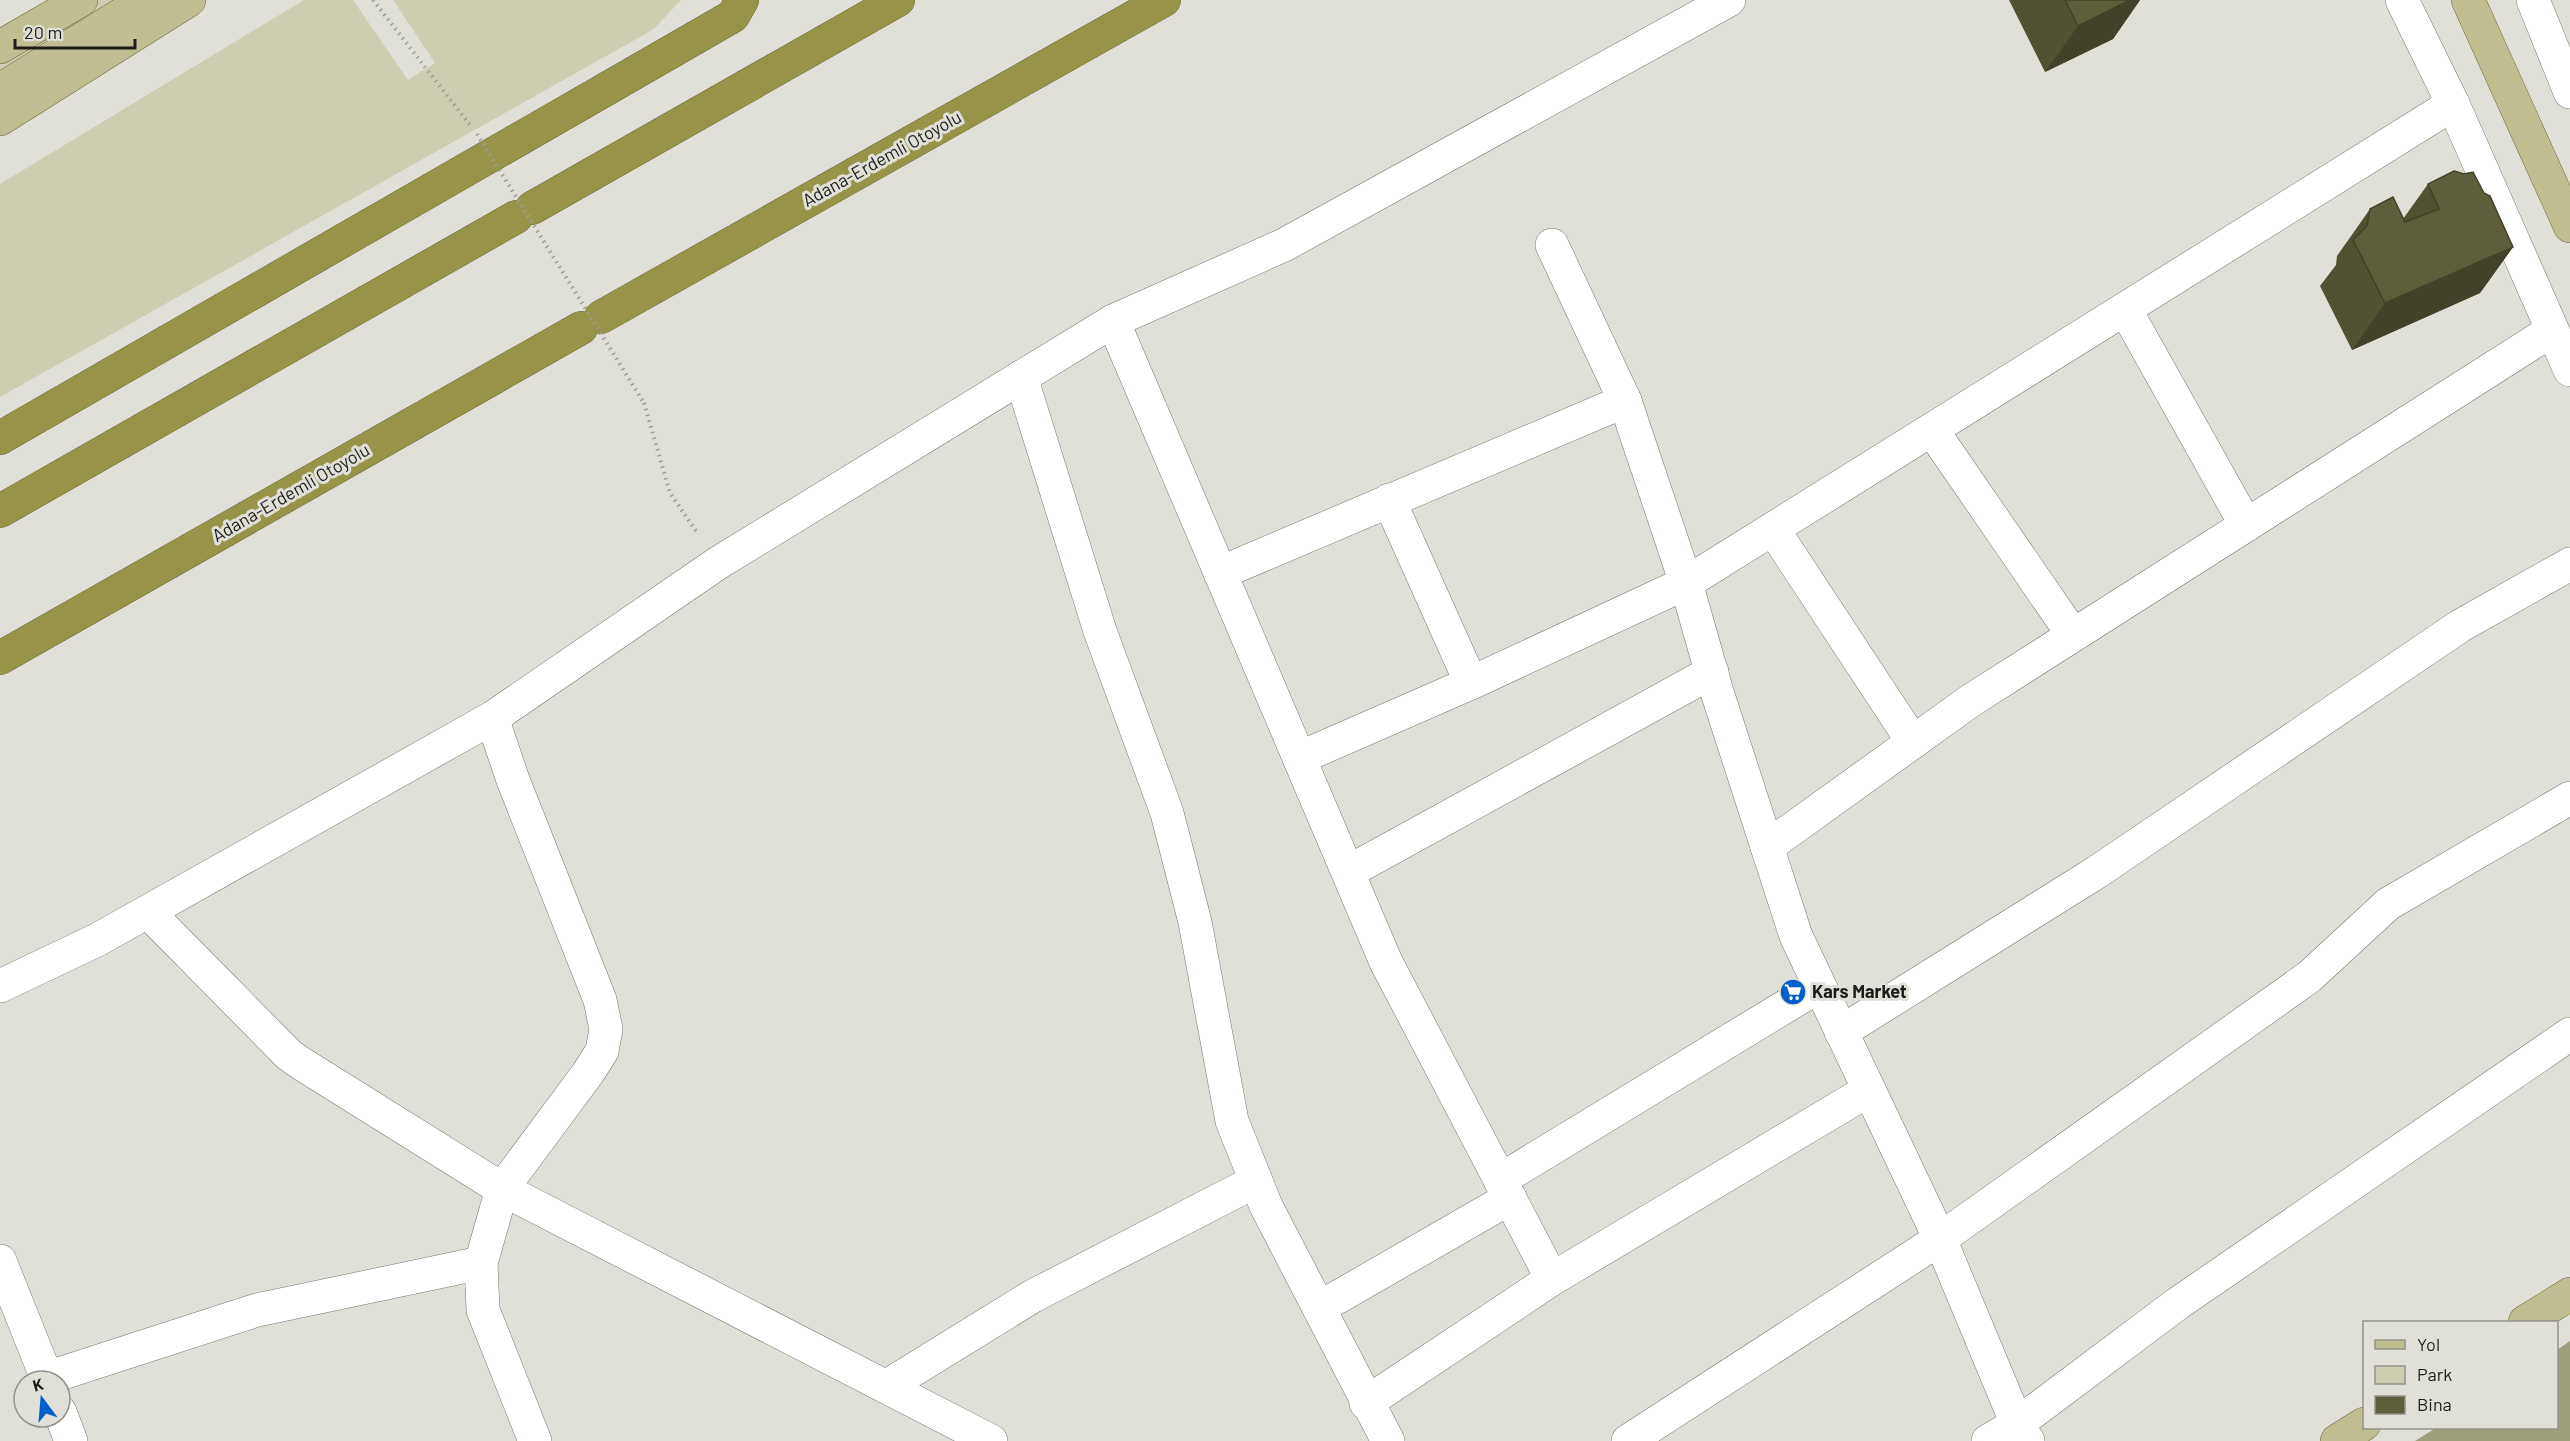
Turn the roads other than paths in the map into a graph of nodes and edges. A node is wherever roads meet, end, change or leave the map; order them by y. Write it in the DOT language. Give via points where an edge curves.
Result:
graph roads {
  1 [pos="38,0"];
  2 [pos="81,0"];
  3 [pos="145,0"];
  4 [pos="189,0"];
  5 [pos="742,0"];
  6 [pos="898,0"];
  7 [pos="1164,0"];
  8 [pos="1729,0"];
  9 [pos="2403,0"];
  10 [pos="2468,0"];
  11 [pos="2533,0"];
  12 [pos="0,23"];
  13 [pos="0,48"];
  14 [pos="0,90"];
  15 [pos="2570,92"];
  16 [pos="2453,104"];
  17 [pos="0,119"];
  18 [pos="2570,226"];
  19 [pos="1552,245"];
  20 [pos="2125,309"];
  21 [pos="1113,321"];
  22 [pos="2551,331"];
  23 [pos="2570,370"];
  24 [pos="1022,377"];
  25 [pos="1625,401"];
  26 [pos="1932,430"];
  27 [pos="0,438"];
  28 [pos="1389,500"];
  29 [pos="0,512"];
  30 [pos="2246,525"];
  31 [pos="1773,529"];
  32 [pos="2570,564"];
  33 [pos="1220,573"];
  34 [pos="1686,583"];
  35 [pos="2073,635"];
  36 [pos="0,658"];
  37 [pos="1712,672"];
  38 [pos="1471,683"];
  39 [pos="492,718"];
  40 [pos="1913,742"];
  41 [pos="1299,758"];
  42 [pos="2570,798"];
  43 [pos="1767,848"];
  44 [pos="1348,872"];
  45 [pos="148,912"];
  46 [pos="0,986"];
  47 [pos="1819,986"];
  48 [pos="1841,1032"];
  49 [pos="2570,1034"];
  50 [pos="1869,1090"];
  51 [pos="1256,1181"];
  52 [pos="502,1189"];
  53 [pos="1505,1189"];
  54 [pos="1940,1239"];
  55 [pos="0,1261"];
  56 [pos="481,1263"];
  57 [pos="1552,1279"];
  58 [pos="2570,1294"];
  59 [pos="1319,1308"];
  60 [pos="2528,1321"];
  61 [pos="44,1369"];
  62 [pos="72,1372"];
  63 [pos="887,1386"];
  64 [pos="1366,1403"];
  65 [pos="2363,1425"];
  66 [pos="2022,1432"];
  67 [pos="536,1441"];
  68 [pos="991,1441"];
  69 [pos="1388,1441"];
  70 [pos="1628,1441"];
  71 [pos="1988,1441"];
  72 [pos="2337,1441"];
  1 -- 12 [label="main road"];
  2 -- 13 [label="main road"];
  3 -- 14 [label="main road"];
  4 -- 17 [label="main road"];
  5 -- 27 [label="highway" via="733,16"];
  6 -- 29 [label="highway"];
  7 -- 36 [label="highway, Adana-Erdemli Otoyolu"];
  8 -- 21 [label="street" via="1284,245"];
  9 -- 16 [label="street"];
  10 -- 18 [label="main road"];
  11 -- 15 [label="street"];
  16 -- 20 [label="street"];
  16 -- 22 [label="street"];
  19 -- 25 [label="street"];
  20 -- 26 [label="street"];
  20 -- 30 [label="street"];
  21 -- 24 [label="street"];
  21 -- 33 [label="street"];
  22 -- 23 [label="street"];
  22 -- 30 [label="street"];
  24 -- 39 [label="street" via="718,563"];
  24 -- 51 [label="street" via="1100,631 1167,813 1196,922 1232,1121"];
  25 -- 28 [label="street"];
  25 -- 34 [label="street"];
  26 -- 31 [label="street"];
  26 -- 35 [label="street"];
  28 -- 33 [label="street"];
  28 -- 38 [label="street"];
  30 -- 35 [label="street"];
  31 -- 34 [label="street"];
  31 -- 40 [label="street"];
  32 -- 48 [label="street" via="2460,626 2097,872"];
  33 -- 41 [label="street"];
  34 -- 37 [label="street"];
  34 -- 38 [label="street"];
  35 -- 40 [label="street"];
  37 -- 43 [label="street"];
  37 -- 44 [label="street"];
  38 -- 41 [label="street"];
  39 -- 45 [label="street"];
  39 -- 52 [label="street" via="600,1000 606,1029 602,1051 588,1073"];
  40 -- 43 [label="street"];
  41 -- 44 [label="street"];
  42 -- 54 [label="street" via="2388,904 2309,977"];
  43 -- 47 [label="street" via="1796,936"];
  44 -- 53 [label="street" via="1386,962"];
  45 -- 46 [label="street"];
  45 -- 52 [label="street" via="289,1055"];
  47 -- 48 [label="street"];
  47 -- 53 [label="street"];
  48 -- 50 [label="street"];
  49 -- 66 [label="street" via="2177,1304"];
  50 -- 54 [label="street"];
  50 -- 57 [label="street"];
  51 -- 59 [label="street"];
  51 -- 63 [label="street" via="1033,1296"];
  52 -- 56 [label="street"];
  52 -- 63 [label="street"];
  53 -- 57 [label="street"];
  53 -- 59 [label="street"];
  54 -- 66 [label="street"];
  54 -- 70 [label="street"];
  55 -- 61 [label="street"];
  56 -- 62 [label="street" via="256,1310"];
  56 -- 67 [label="street" via="483,1310"];
  57 -- 64 [label="street"];
  58 -- 60 [label="main road"];
  59 -- 64 [label="street"];
  63 -- 68 [label="street"];
  64 -- 69 [label="street"];
  65 -- 72 [label="main road"];
  66 -- 71 [label="street"];
}
